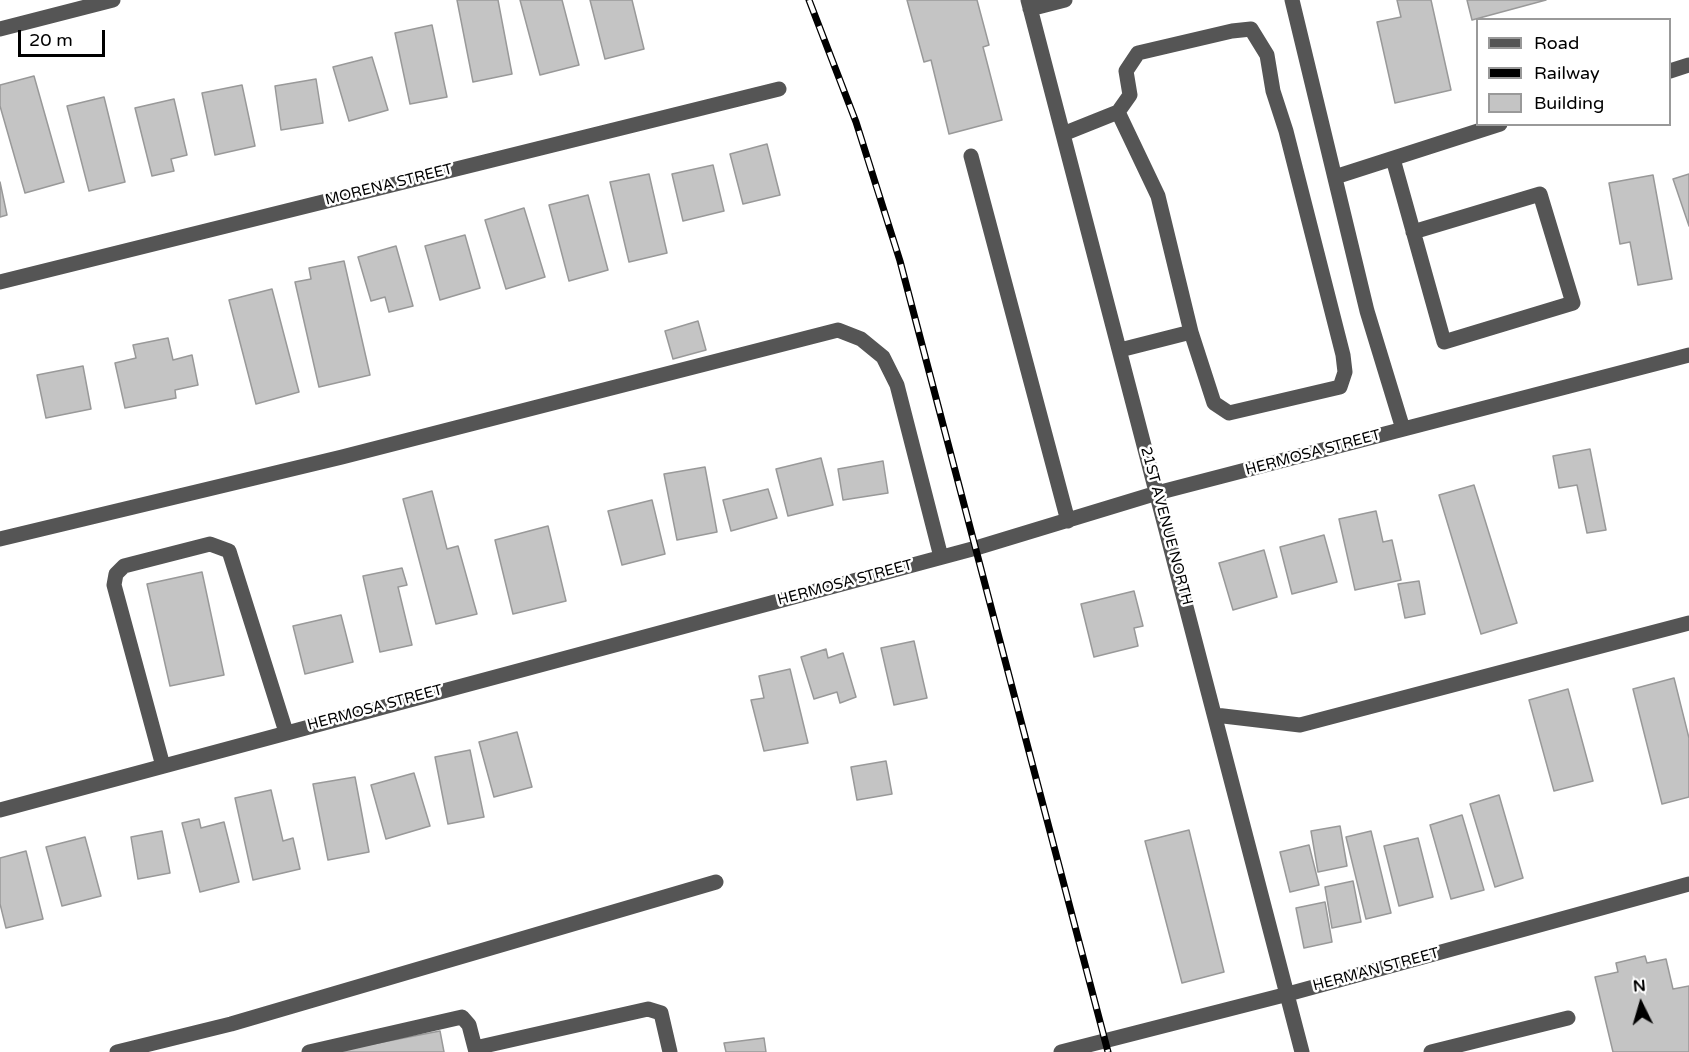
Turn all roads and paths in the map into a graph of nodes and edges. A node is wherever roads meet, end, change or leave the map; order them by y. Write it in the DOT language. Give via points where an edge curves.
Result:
graph roads {
  1 [pos="113,0"];
  2 [pos="1065,0"];
  3 [pos="1292,0"];
  4 [pos="1029,5"];
  5 [pos="0,29"];
  6 [pos="1689,65"];
  7 [pos="1671,71"];
  8 [pos="779,89"];
  9 [pos="1118,112"];
  10 [pos="1494,126"];
  11 [pos="1063,134"];
  12 [pos="971,156"];
  13 [pos="1393,159"];
  14 [pos="1335,177"];
  15 [pos="1413,232"];
  16 [pos="0,282"];
  17 [pos="1191,332"];
  18 [pos="1120,350"];
  19 [pos="1689,355"];
  20 [pos="1403,429"];
  21 [pos="1157,493"];
  22 [pos="1068,521"];
  23 [pos="0,539"];
  24 [pos="941,557"];
  25 [pos="1689,623"];
  26 [pos="1215,715"];
  27 [pos="286,732"];
  28 [pos="163,766"];
  29 [pos="0,810"];
  30 [pos="716,882"];
  31 [pos="1689,884"];
  32 [pos="1288,994"];
  33 [pos="1568,1018"];
  34 [pos="475,1050"];
  35 [pos="117,1052"];
  36 [pos="309,1052"];
  37 [pos="670,1052"];
  38 [pos="1061,1052"];
  39 [pos="1302,1052"];
  40 [pos="1431,1052"];
  1 -- 5 [label="street"];
  2 -- 4 [label="street"];
  3 -- 14 [label="street"];
  4 -- 11 [label="street, 21ST AVENUE NORTH"];
  6 -- 7 [label="street"];
  8 -- 16 [label="street, MORENA STREET"];
  9 -- 11 [label="street"];
  9 -- 17 [label="street" via="1158,196"];
  9 -- 17 [label="street" via="1130,95 1126,71 1138,53 1251,29 1267,55 1345,372 1340,387 1229,413 1214,403"];
  10 -- 13 [label="street"];
  11 -- 18 [label="street, 21ST AVENUE NORTH"];
  12 -- 22 [label="street"];
  13 -- 14 [label="street"];
  13 -- 15 [label="street"];
  14 -- 20 [label="street" via="1367,311"];
  15 -- 15 [label="street" via="1444,342 1573,303 1540,194"];
  17 -- 18 [label="street"];
  18 -- 21 [label="street, 21ST AVENUE NORTH"];
  19 -- 20 [label="street, HERMOSA STREET"];
  20 -- 21 [label="street, HERMOSA STREET"];
  21 -- 22 [label="street, HERMOSA STREET"];
  21 -- 26 [label="street, 21ST AVENUE NORTH"];
  22 -- 24 [label="street, HERMOSA STREET"];
  23 -- 24 [label="street" via="354,454 838,330 861,339 883,357 897,384"];
  24 -- 27 [label="street, HERMOSA STREET"];
  25 -- 26 [label="street" via="1300,725"];
  26 -- 32 [label="street, 21ST AVENUE NORTH"];
  27 -- 28 [label="street, HERMOSA STREET"];
  27 -- 28 [label="street" via="229,551 210,544 124,566 116,574 114,585"];
  28 -- 29 [label="street, HERMOSA STREET"];
  30 -- 35 [label="street" via="231,1024"];
  31 -- 32 [label="street, HERMAN STREET"];
  32 -- 38 [label="street, HERMAN STREET"];
  32 -- 39 [label="street, 21ST AVENUE NORTH"];
  33 -- 40 [label="street"];
  34 -- 36 [label="street" via="469,1025 462,1017"];
  34 -- 37 [label="street" via="648,1009 661,1013"];
}
